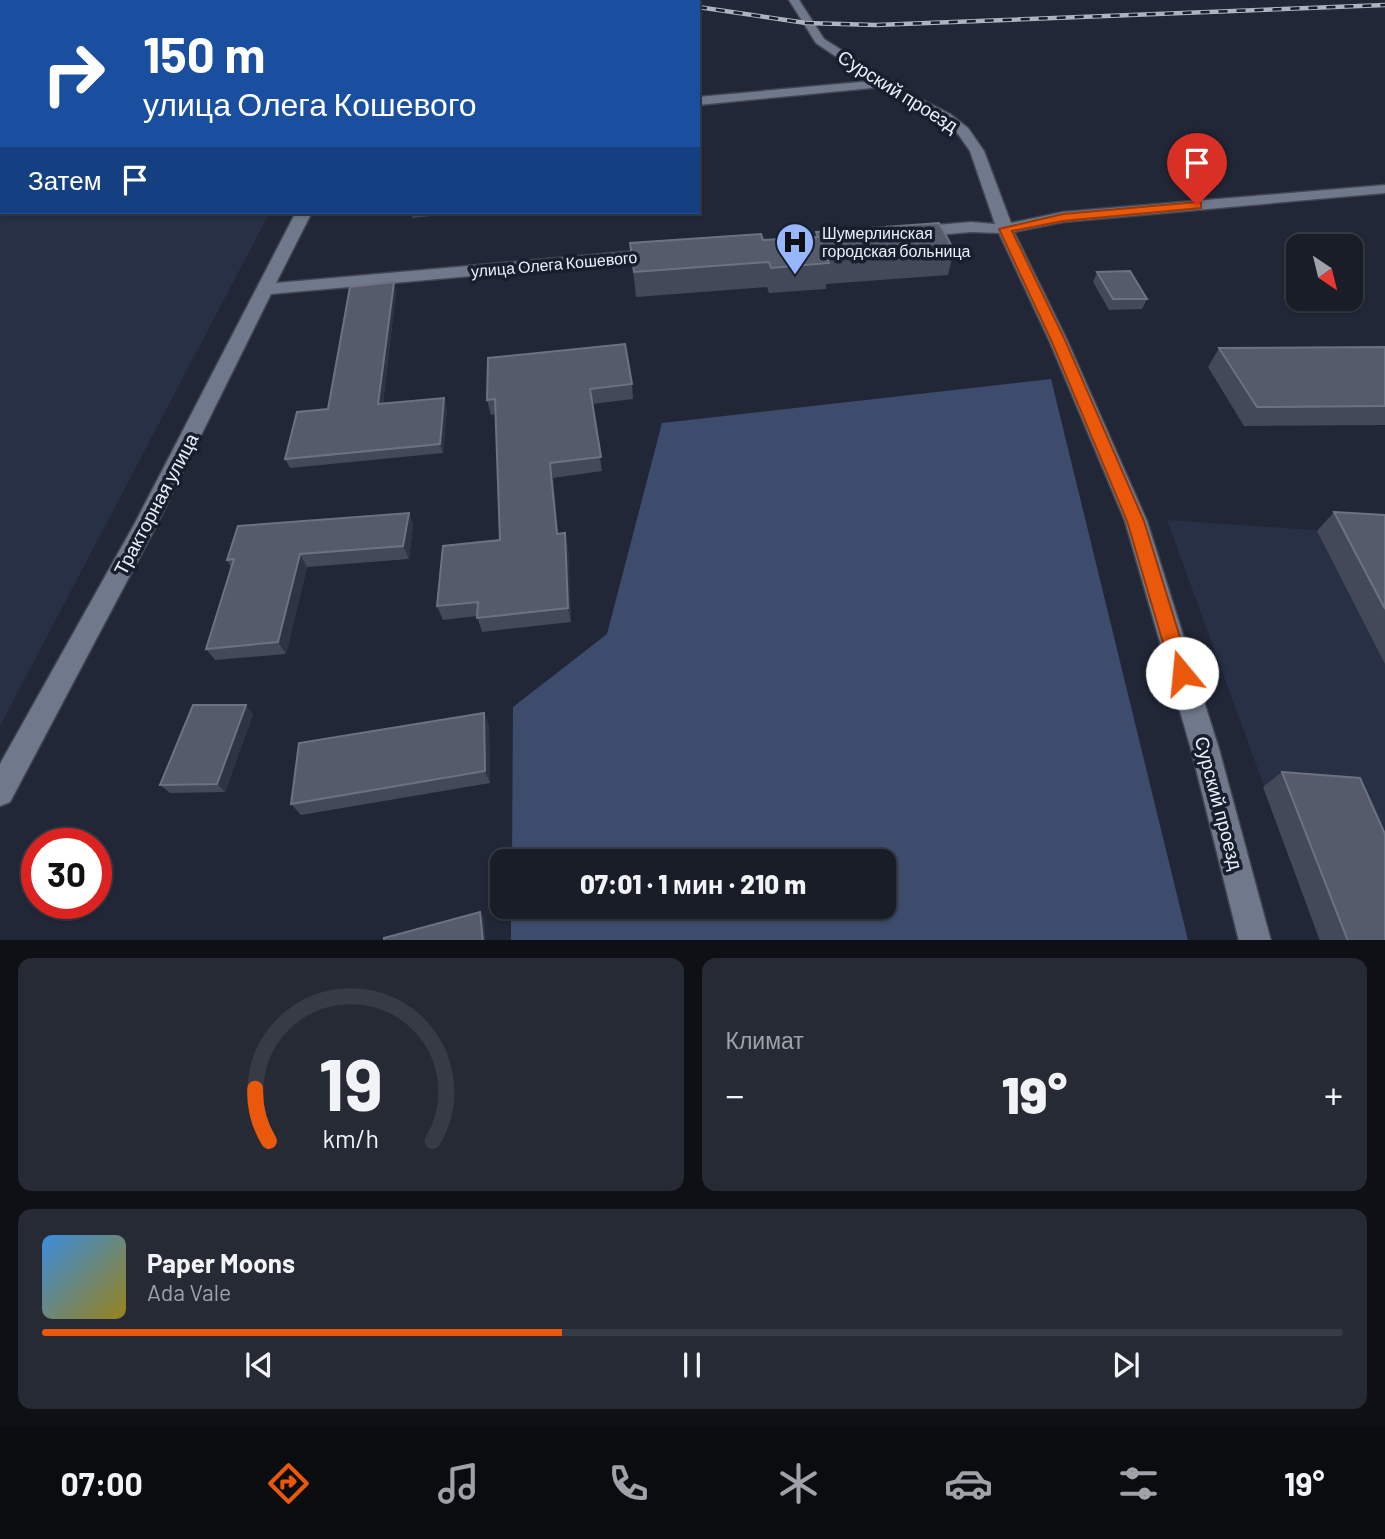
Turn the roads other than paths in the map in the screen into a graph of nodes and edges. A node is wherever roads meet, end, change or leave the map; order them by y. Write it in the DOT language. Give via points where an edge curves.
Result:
graph roads {
  1 [pos="794,0"];
  2 [pos="887,83"];
  3 [pos="700,101"];
  4 [pos="1385,189"];
  5 [pos="303,214"];
  6 [pos="1005,229"];
  7 [pos="902,233"];
  8 [pos="681,252"];
  9 [pos="267,289"];
  10 [pos="0,792"];
  11 [pos="1255,940"];
  1 -- 2 [label="street, Сурский проезд" via="820,41"];
  2 -- 3 [label="street"];
  2 -- 6 [label="street, Сурский проезд" via="963,131 977,151"];
  4 -- 6 [label="street" via="1063,217"];
  5 -- 9 [label="street, Тракторная улица"];
  6 -- 7 [label="street"];
  6 -- 11 [label="street, Сурский проезд" via="1136,521 1205,749"];
  8 -- 9 [label="street, улица Олега Кошевого"];
  9 -- 10 [label="street, Тракторная улица"];
}
